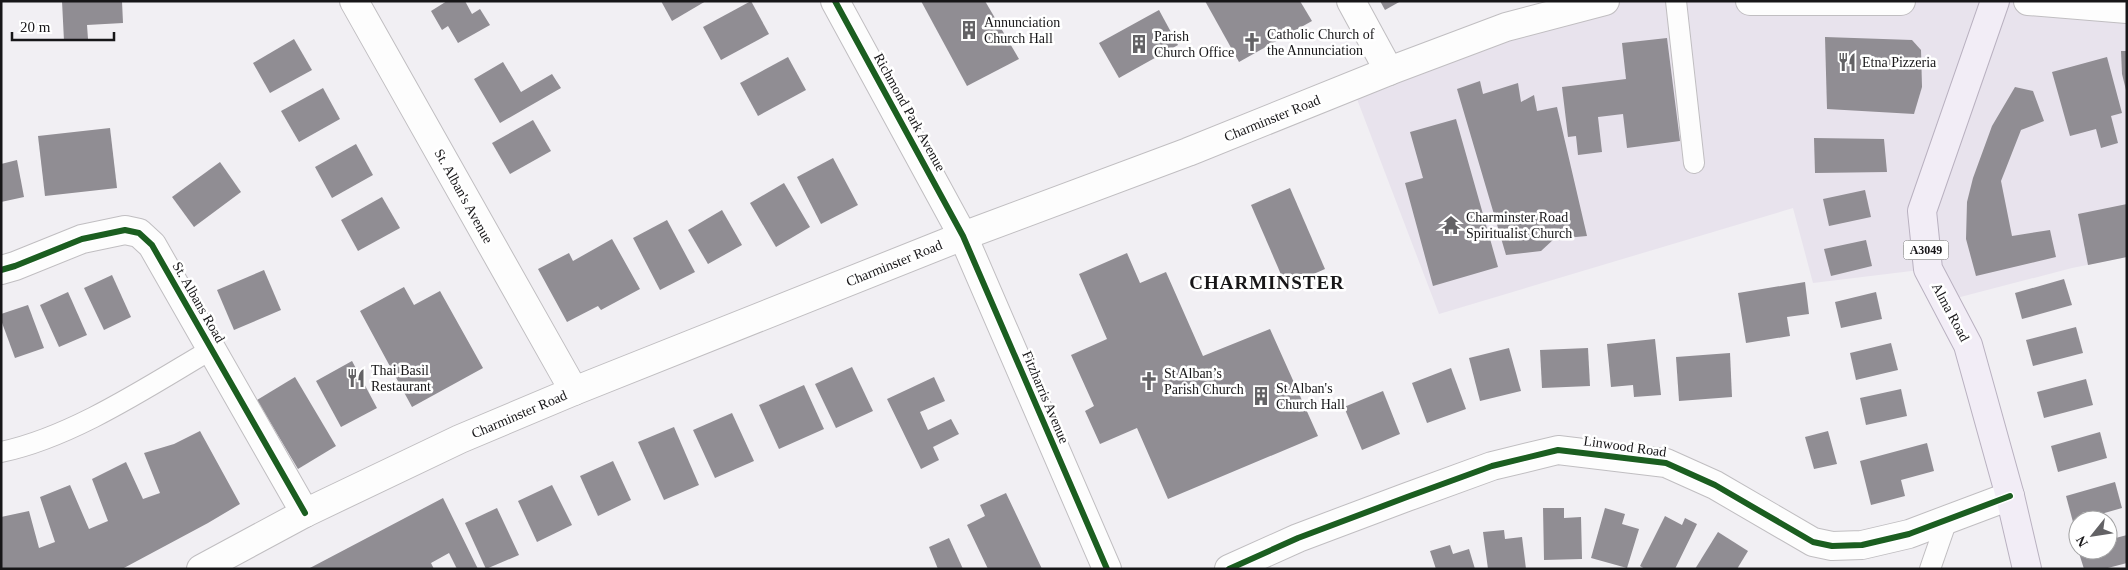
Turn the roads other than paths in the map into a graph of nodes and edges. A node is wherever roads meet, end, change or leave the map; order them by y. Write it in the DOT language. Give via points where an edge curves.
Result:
graph roads {
  1 [pos="354,1"];
  2 [pos="835,1"];
  3 [pos="1351,1"];
  4 [pos="1606,1"];
  5 [pos="1676,1"];
  6 [pos="1750,1"];
  7 [pos="1900,1"];
  8 [pos="1995,1"];
  9 [pos="2028,1"];
  10 [pos="2127,9"];
  11 [pos="1389,71"];
  12 [pos="1694,163"];
  13 [pos="962,236"];
  14 [pos="1,270"];
  15 [pos="212,349"];
  16 [pos="574,391"];
  17 [pos="1,452"];
  18 [pos="2010,496"];
  19 [pos="305,513"];
  20 [pos="1947,520"];
  21 [pos="201,569"];
  22 [pos="1107,569"];
  23 [pos="1230,569"];
  24 [pos="1930,569"];
  25 [pos="2027,569"];
  1 -- 16 [label="street, St. Alban's Avenue"];
  2 -- 13 [label="street, Richmond Park Avenue"];
  3 -- 11 [label="street"];
  4 -- 11 [label="street, Charminster Road" via="1506,27"];
  5 -- 12 [label="lane"];
  6 -- 7 [label="street"];
  8 -- 18 [label="main road, Alma Road / A3049" via="1922,211 1928,269 1968,345"];
  9 -- 10 [label="street"];
  11 -- 13 [label="street, Charminster Road" via="1188,152"];
  13 -- 16 [label="street, Charminster Road"];
  13 -- 22 [label="street, Fitzharris Avenue"];
  14 -- 15 [label="street, St. Albans Road" via="82,239 126,230 140,233 152,244"];
  15 -- 17 [label="lane" via="104,411 21,448"];
  15 -- 19 [label="street, St. Albans Road"];
  16 -- 19 [label="street, Charminster Road" via="460,439"];
  18 -- 20 [label="street, Linwood Road"];
  18 -- 25 [label="main road, Alma Road / A3049"];
  19 -- 21 [label="street, Charminster Road"];
  20 -- 23 [label="street, Linwood Road" via="1909,534 1862,545 1832,546 1813,542 1715,485 1666,463 1558,450 1492,466 1298,538"];
  20 -- 24 [label="lane"];
}
